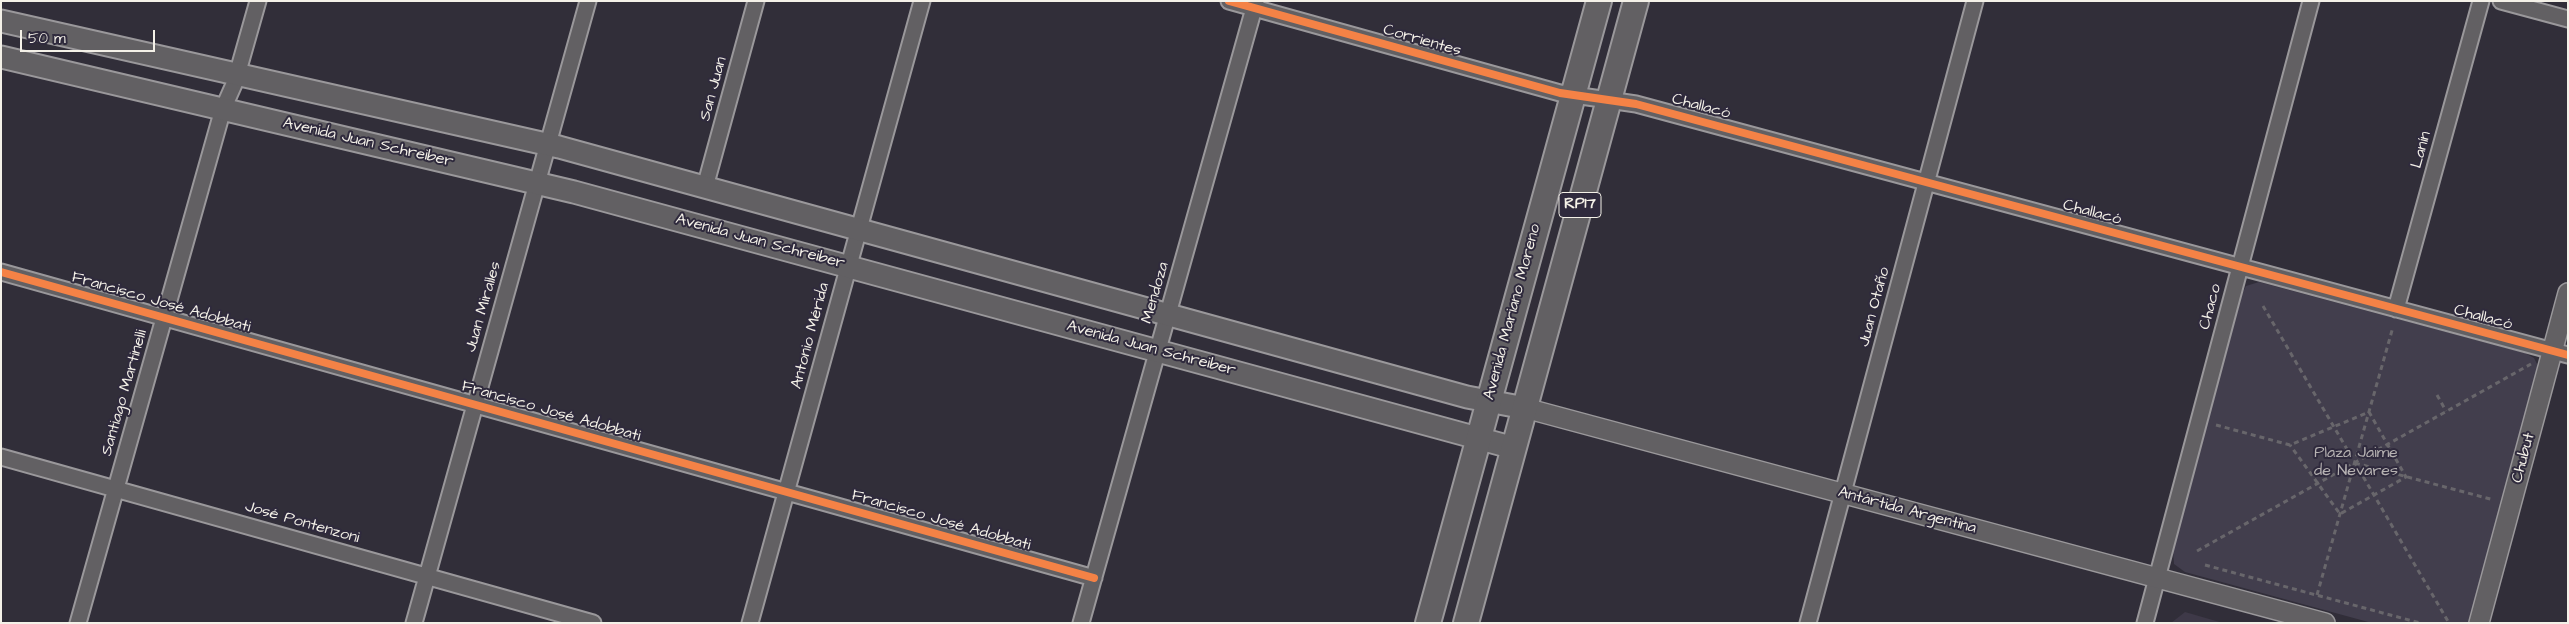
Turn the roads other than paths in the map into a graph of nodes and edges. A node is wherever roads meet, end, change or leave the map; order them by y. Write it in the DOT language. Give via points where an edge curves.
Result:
graph roads {
  1 [pos="258,1"];
  2 [pos="588,1"];
  3 [pos="756,1"];
  4 [pos="922,1"];
  5 [pos="1229,1"];
  6 [pos="1599,1"];
  7 [pos="1636,1"];
  8 [pos="1975,1"];
  9 [pos="2311,1"];
  10 [pos="2481,1"];
  11 [pos="2501,1"];
  12 [pos="1255,5"];
  13 [pos="2568,19"];
  14 [pos="1,21"];
  15 [pos="1,57"];
  16 [pos="238,74"];
  17 [pos="1573,96"];
  18 [pos="1609,100"];
  19 [pos="223,109"];
  20 [pos="548,144"];
  21 [pos="537,182"];
  22 [pos="1926,182"];
  23 [pos="705,187"];
  24 [pos="859,229"];
  25 [pos="849,266"];
  26 [pos="2240,267"];
  27 [pos="1,272"];
  28 [pos="2568,293"];
  29 [pos="2396,309"];
  30 [pos="1168,314"];
  31 [pos="164,318"];
  32 [pos="1158,351"];
  33 [pos="2560,353"];
  34 [pos="1489,400"];
  35 [pos="475,405"];
  36 [pos="1525,408"];
  37 [pos="1478,439"];
  38 [pos="1514,448"];
  39 [pos="1,458"];
  40 [pos="116,490"];
  41 [pos="786,492"];
  42 [pos="1843,493"];
  43 [pos="427,576"];
  44 [pos="1094,578"];
  45 [pos="2157,578"];
  46 [pos="78,623"];
  47 [pos="414,623"];
  48 [pos="593,623"];
  49 [pos="750,623"];
  50 [pos="1081,623"];
  51 [pos="1428,623"];
  52 [pos="1466,623"];
  53 [pos="1808,623"];
  54 [pos="2145,623"];
  55 [pos="2325,623"];
  56 [pos="2479,623"];
  1 -- 16 [label="street, Santiago Martinelli"];
  2 -- 20 [label="street, Juan Miralles"];
  3 -- 23 [label="street, San Juan"];
  4 -- 24 [label="street, Antonio Mérida"];
  5 -- 12 [label="street, Corrientes"];
  6 -- 17 [label="main road, Avenida Mariano Moreno / RP17"];
  7 -- 18 [label="main road, RP17"];
  8 -- 22 [label="street, Juan Otaño"];
  9 -- 26 [label="street, Chaco"];
  10 -- 29 [label="street, Lanín"];
  11 -- 13 [label="street"];
  12 -- 17 [label="street, Corrientes"];
  12 -- 30 [label="street, Mendoza"];
  14 -- 16 [label="main road"];
  15 -- 19 [label="main road, Avenida Juan Schreiber"];
  16 -- 19 [label="street, Santiago Martinelli"];
  16 -- 20 [label="main road"];
  17 -- 18 [label="street, Corrientes"];
  17 -- 34 [label="main road, Avenida Mariano Moreno / RP17"];
  18 -- 22 [label="street, Challacó" via="1636,104"];
  18 -- 36 [label="main road, RP17"];
  19 -- 21 [label="main road, Avenida Juan Schreiber"];
  19 -- 31 [label="street, Santiago Martinelli"];
  20 -- 21 [label="street, Juan Miralles"];
  20 -- 23 [label="main road"];
  21 -- 25 [label="main road, Avenida Juan Schreiber"];
  21 -- 35 [label="street, Juan Miralles"];
  22 -- 26 [label="street, Challacó"];
  22 -- 42 [label="street, Juan Otaño"];
  23 -- 24 [label="main road"];
  24 -- 25 [label="street, Antonio Mérida"];
  24 -- 30 [label="main road"];
  25 -- 32 [label="main road, Avenida Juan Schreiber"];
  25 -- 41 [label="street, Antonio Mérida"];
  26 -- 29 [label="street, Challacó"];
  26 -- 45 [label="street, Chaco"];
  27 -- 31 [label="street, Francisco José Adobbati"];
  28 -- 33 [label="street, Chubut"];
  29 -- 33 [label="street, Challacó"];
  30 -- 32 [label="street, Mendoza"];
  30 -- 34 [label="main road"];
  31 -- 35 [label="street, Francisco José Adobbati"];
  31 -- 40 [label="street, Santiago Martinelli"];
  32 -- 37 [label="main road, Avenida Juan Schreiber"];
  32 -- 44 [label="street, Mendoza"];
  33 -- 56 [label="street, Chubut"];
  34 -- 36 [label="main road, Antártida Argentina"];
  34 -- 37 [label="main road, Avenida Mariano Moreno / RP17"];
  35 -- 41 [label="street, Francisco José Adobbati"];
  35 -- 43 [label="street, Juan Miralles"];
  36 -- 38 [label="main road, RP17"];
  36 -- 42 [label="street, Antártida Argentina"];
  37 -- 38 [label="main road, Avenida Juan Schreiber"];
  37 -- 51 [label="main road, Avenida Mariano Moreno / RP17"];
  38 -- 52 [label="main road, RP17"];
  39 -- 40 [label="street, José Pontenzoni"];
  40 -- 43 [label="street, José Pontenzoni"];
  40 -- 46 [label="street, Santiago Martinelli"];
  41 -- 44 [label="street, Francisco José Adobbati"];
  41 -- 49 [label="street, Antonio Mérida"];
  42 -- 45 [label="street, Antártida Argentina"];
  42 -- 53 [label="street, Juan Otaño"];
  43 -- 47 [label="street, Juan Miralles"];
  43 -- 48 [label="street, José Pontenzoni"];
  44 -- 50 [label="street, Mendoza"];
  45 -- 54 [label="street, Chaco"];
  45 -- 55 [label="street, Antártida Argentina"];
}
